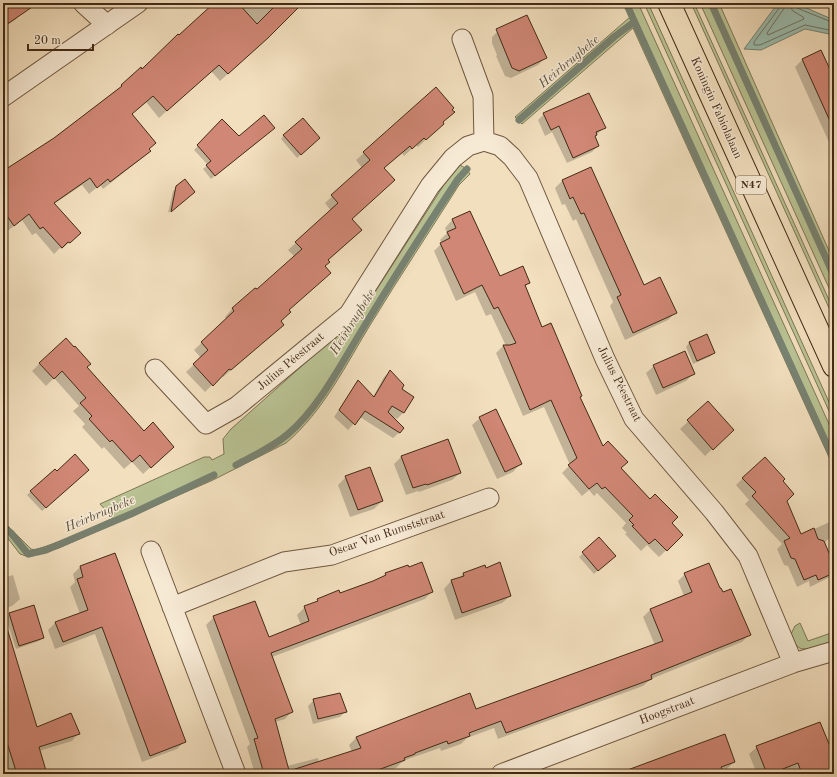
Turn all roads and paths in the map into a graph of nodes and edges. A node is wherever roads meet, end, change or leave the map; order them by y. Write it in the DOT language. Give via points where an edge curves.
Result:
graph roads {
  1 [pos="83,3"];
  2 [pos="138,3"];
  3 [pos="669,3"];
  4 [pos="107,25"];
  5 [pos="462,39"];
  6 [pos="3,97"];
  7 [pos="484,140"];
  8 [pos="834,366"];
  9 [pos="155,369"];
  10 [pos="489,498"];
  11 [pos="151,551"];
  12 [pos="172,607"];
  13 [pos="834,651"];
  14 [pos="793,663"];
  15 [pos="236,774"];
  16 [pos="501,774"];
  1 -- 4 [label="street"];
  2 -- 4 [label="street"];
  3 -- 8 [label="main road, Koningin Fabiolalaan / N47"];
  4 -- 6 [label="street"];
  5 -- 7 [label="street" via="483,96"];
  7 -- 9 [label="street, Julius Péestraat" via="468,146 453,158 430,186 349,314 236,407 206,424"];
  7 -- 14 [label="street, Julius Péestraat" via="500,146 528,178 605,359 634,419 714,512 748,556"];
  10 -- 12 [label="street, Oscar Van Rumststraat" via="332,555 284,562"];
  11 -- 12 [label="street"];
  12 -- 15 [label="street"];
  13 -- 14 [label="street, Hoogstraat"];
  14 -- 16 [label="street, Hoogstraat"];
}
